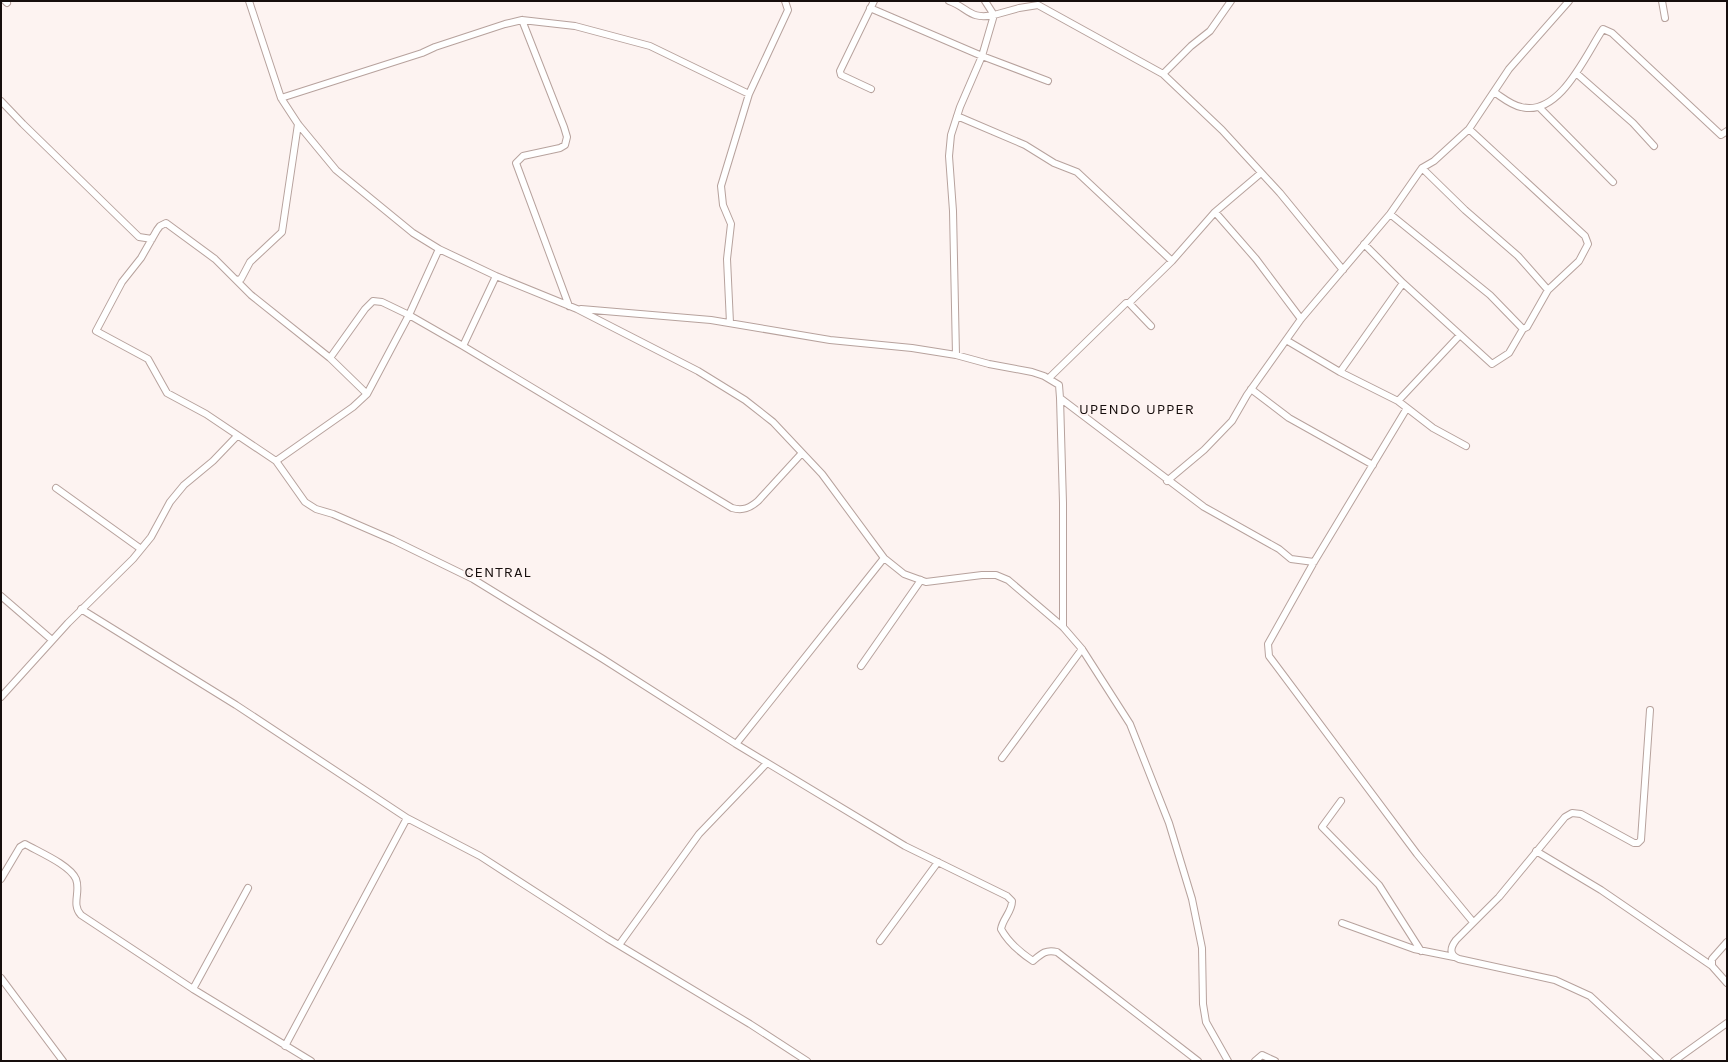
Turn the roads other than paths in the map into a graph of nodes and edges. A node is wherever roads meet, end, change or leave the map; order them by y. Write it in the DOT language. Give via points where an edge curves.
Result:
graph roads {
  1 [pos="250,1"];
  2 [pos="785,1"];
  3 [pos="874,1"];
  4 [pos="949,1"];
  5 [pos="985,1"];
  6 [pos="1231,1"];
  7 [pos="1569,1"];
  8 [pos="1662,1"];
  9 [pos="870,8"];
  10 [pos="994,15"];
  11 [pos="1664,18"];
  12 [pos="522,20"];
  13 [pos="982,56"];
  14 [pos="1576,73"];
  15 [pos="1163,74"];
  16 [pos="1048,81"];
  17 [pos="871,89"];
  18 [pos="1494,92"];
  19 [pos="748,94"];
  20 [pos="281,98"];
  21 [pos="1,101"];
  22 [pos="1539,106"];
  23 [pos="957,116"];
  24 [pos="298,124"];
  25 [pos="1469,129"];
  26 [pos="1727,131"];
  27 [pos="1654,146"];
  28 [pos="1422,168"];
  29 [pos="1261,173"];
  30 [pos="1613,182"];
  31 [pos="1215,212"];
  32 [pos="1390,214"];
  33 [pos="152,239"];
  34 [pos="1364,244"];
  35 [pos="439,249"];
  36 [pos="1172,261"];
  37 [pos="1343,270"];
  38 [pos="496,276"];
  39 [pos="237,280"];
  40 [pos="1403,283"];
  41 [pos="1548,290"];
  42 [pos="1129,303"];
  43 [pos="569,306"];
  44 [pos="577,309"];
  45 [pos="409,315"];
  46 [pos="1300,319"];
  47 [pos="730,323"];
  48 [pos="1151,326"];
  49 [pos="1523,329"];
  50 [pos="1460,335"];
  51 [pos="1286,340"];
  52 [pos="463,346"];
  53 [pos="956,355"];
  54 [pos="330,358"];
  55 [pos="1340,372"];
  56 [pos="1049,378"];
  57 [pos="1251,388"];
  58 [pos="367,394"];
  59 [pos="1060,398"];
  60 [pos="1398,401"];
  61 [pos="1407,408"];
  62 [pos="237,436"];
  63 [pos="1466,446"];
  64 [pos="802,453"];
  65 [pos="276,461"];
  66 [pos="1373,465"];
  67 [pos="1167,481"];
  68 [pos="56,488"];
  69 [pos="141,549"];
  70 [pos="884,558"];
  71 [pos="1314,562"];
  72 [pos="921,580"];
  73 [pos="1,596"];
  74 [pos="81,609"];
  75 [pos="1063,627"];
  76 [pos="52,640"];
  77 [pos="1082,649"];
  78 [pos="861,666"];
  79 [pos="1,697"];
  80 [pos="1650,710"];
  81 [pos="736,744"];
  82 [pos="1002,758"];
  83 [pos="767,762"];
  84 [pos="1341,801"];
  85 [pos="407,818"];
  86 [pos="1536,851"];
  87 [pos="938,862"];
  88 [pos="1,879"];
  89 [pos="248,888"];
  90 [pos="1473,922"];
  91 [pos="1342,923"];
  92 [pos="880,941"];
  93 [pos="1727,942"];
  94 [pos="619,945"];
  95 [pos="1421,951"];
  96 [pos="1454,957"];
  97 [pos="1712,966"];
  98 [pos="1,978"];
  99 [pos="1727,983"];
  100 [pos="193,989"];
  101 [pos="1727,1023"];
  102 [pos="285,1046"];
  103 [pos="63,1061"];
  104 [pos="311,1061"];
  105 [pos="807,1061"];
  106 [pos="1198,1061"];
  107 [pos="1228,1061"];
  108 [pos="1256,1061"];
  109 [pos="1275,1061"];
  110 [pos="1660,1061"];
  111 [pos="1674,1061"];
  1 -- 20 [label="street"];
  2 -- 19 [label="street" via="788,10"];
  3 -- 9 [label="street"];
  4 -- 10 [label="street" via="972,15"];
  5 -- 10 [label="street"];
  6 -- 15 [label="street" via="1210,31"];
  7 -- 18 [label="street" via="1509,69"];
  8 -- 11 [label="street"];
  9 -- 13 [label="street"];
  9 -- 17 [label="street" via="840,71 841,75"];
  10 -- 13 [label="street"];
  10 -- 15 [label="street" via="1038,5"];
  12 -- 19 [label="street" via="574,26 650,46"];
  12 -- 20 [label="street"];
  12 -- 43 [label="street" via="564,127 567,141 560,148 523,156 516,163"];
  13 -- 16 [label="street"];
  13 -- 23 [label="street"];
  14 -- 22 [label="street" via="1562,93"];
  14 -- 26 [label="street" via="1603,29 1607,30 1712,128 1721,135"];
  14 -- 27 [label="street" via="1633,123"];
  15 -- 29 [label="street" via="1222,130"];
  18 -- 22 [label="street" via="1522,108"];
  18 -- 25 [label="street"];
  19 -- 47 [label="street" via="721,186 723,205 731,224 727,259"];
  20 -- 24 [label="street"];
  21 -- 33 [label="street" via="128,227 139,236"];
  22 -- 30 [label="street"];
  23 -- 36 [label="street" via="1026,145 1054,163 1077,172"];
  23 -- 53 [label="street" via="951,135 949,156"];
  24 -- 35 [label="street" via="336,170 413,233"];
  24 -- 39 [label="street" via="282,232 250,262 241,279"];
  25 -- 28 [label="street" via="1434,161"];
  25 -- 41 [label="street" via="1586,236 1588,244 1578,262"];
  28 -- 32 [label="street"];
  28 -- 41 [label="street" via="1518,256"];
  29 -- 31 [label="street"];
  29 -- 37 [label="street"];
  31 -- 36 [label="street"];
  31 -- 46 [label="street" via="1256,259"];
  32 -- 34 [label="street"];
  32 -- 49 [label="street" via="1490,295"];
  33 -- 39 [label="street" via="160,226 166,223 215,259"];
  33 -- 62 [label="street" via="122,282 96,331 148,359 167,393 206,414"];
  34 -- 37 [label="street"];
  34 -- 40 [label="street"];
  35 -- 38 [label="street"];
  35 -- 45 [label="street"];
  36 -- 42 [label="street"];
  37 -- 46 [label="street"];
  38 -- 43 [label="street"];
  38 -- 52 [label="street"];
  39 -- 54 [label="street" via="267,308"];
  40 -- 50 [label="street"];
  40 -- 55 [label="street"];
  41 -- 49 [label="street" via="1527,327"];
  42 -- 48 [label="street"];
  42 -- 56 [label="street" via="1126,303"];
  43 -- 44 [label="street"];
  44 -- 47 [label="street"];
  44 -- 64 [label="street" via="698,371 745,400 773,422"];
  45 -- 52 [label="street"];
  45 -- 54 [label="street" via="382,302 373,301"];
  45 -- 58 [label="street"];
  46 -- 51 [label="street"];
  47 -- 53 [label="street" via="830,340"];
  49 -- 50 [label="street" via="1509,353 1492,364"];
  50 -- 60 [label="street"];
  51 -- 55 [label="street"];
  51 -- 57 [label="street"];
  52 -- 64 [label="street" via="732,508 741,511 752,506"];
  53 -- 56 [label="street"];
  54 -- 58 [label="street"];
  55 -- 60 [label="street"];
  56 -- 59 [label="street" via="1059,385"];
  57 -- 66 [label="street" via="1289,418"];
  57 -- 67 [label="street" via="1232,421 1204,450"];
  58 -- 65 [label="street" via="353,407"];
  59 -- 67 [label="street" via="1140,457"];
  59 -- 75 [label="street"];
  60 -- 61 [label="street"];
  61 -- 63 [label="street" via="1433,428"];
  61 -- 66 [label="street"];
  62 -- 65 [label="street"];
  62 -- 69 [label="street" via="213,461 184,485 170,502"];
  64 -- 70 [label="street" via="822,474"];
  65 -- 81 [label="street" via="310,506 393,540 473,579"];
  66 -- 71 [label="street"];
  67 -- 71 [label="street" via="1204,507 1291,558"];
  68 -- 69 [label="street"];
  69 -- 74 [label="street"];
  70 -- 72 [label="street" via="904,574"];
  70 -- 81 [label="street"];
  71 -- 90 [label="street" via="1268,644 1269,656 1417,854"];
  72 -- 75 [label="street" via="926,582 996,575 1008,580"];
  72 -- 78 [label="street"];
  73 -- 76 [label="street"];
  74 -- 76 [label="street"];
  74 -- 85 [label="street" via="236,705"];
  75 -- 77 [label="street"];
  76 -- 79 [label="street"];
  77 -- 82 [label="street"];
  77 -- 107 [label="street" via="1130,724 1168,823 1192,899 1202,948 1203,1004 1206,1022"];
  80 -- 86 [label="street" via="1641,840 1634,843 1581,814 1572,813 1565,817"];
  81 -- 83 [label="street"];
  83 -- 87 [label="street" via="905,846"];
  83 -- 94 [label="street" via="699,834"];
  84 -- 95 [label="street" via="1322,827 1379,885"];
  85 -- 94 [label="street" via="480,856"];
  85 -- 102 [label="street"];
  86 -- 90 [label="street" via="1498,897"];
  86 -- 97 [label="street" via="1601,890"];
  87 -- 92 [label="street"];
  87 -- 106 [label="street" via="993,888 1012,901 1012,907 1001,929 1026,956 1033,961 1044,952 1057,952"];
  88 -- 100 [label="street" via="20,847 25,844 56,861 72,872 77,880 75,903 76,910 81,915"];
  89 -- 100 [label="street"];
  90 -- 96 [label="street" via="1452,946 1451,952"];
  91 -- 95 [label="street"];
  93 -- 97 [label="street" via="1712,959"];
  94 -- 105 [label="street"];
  95 -- 96 [label="street"];
  96 -- 110 [label="street" via="1555,980 1590,996"];
  97 -- 99 [label="street"];
  98 -- 103 [label="street"];
  100 -- 102 [label="street"];
  101 -- 111 [label="street"];
  102 -- 104 [label="street"];
  108 -- 109 [label="street" via="1262,1054"];
}
